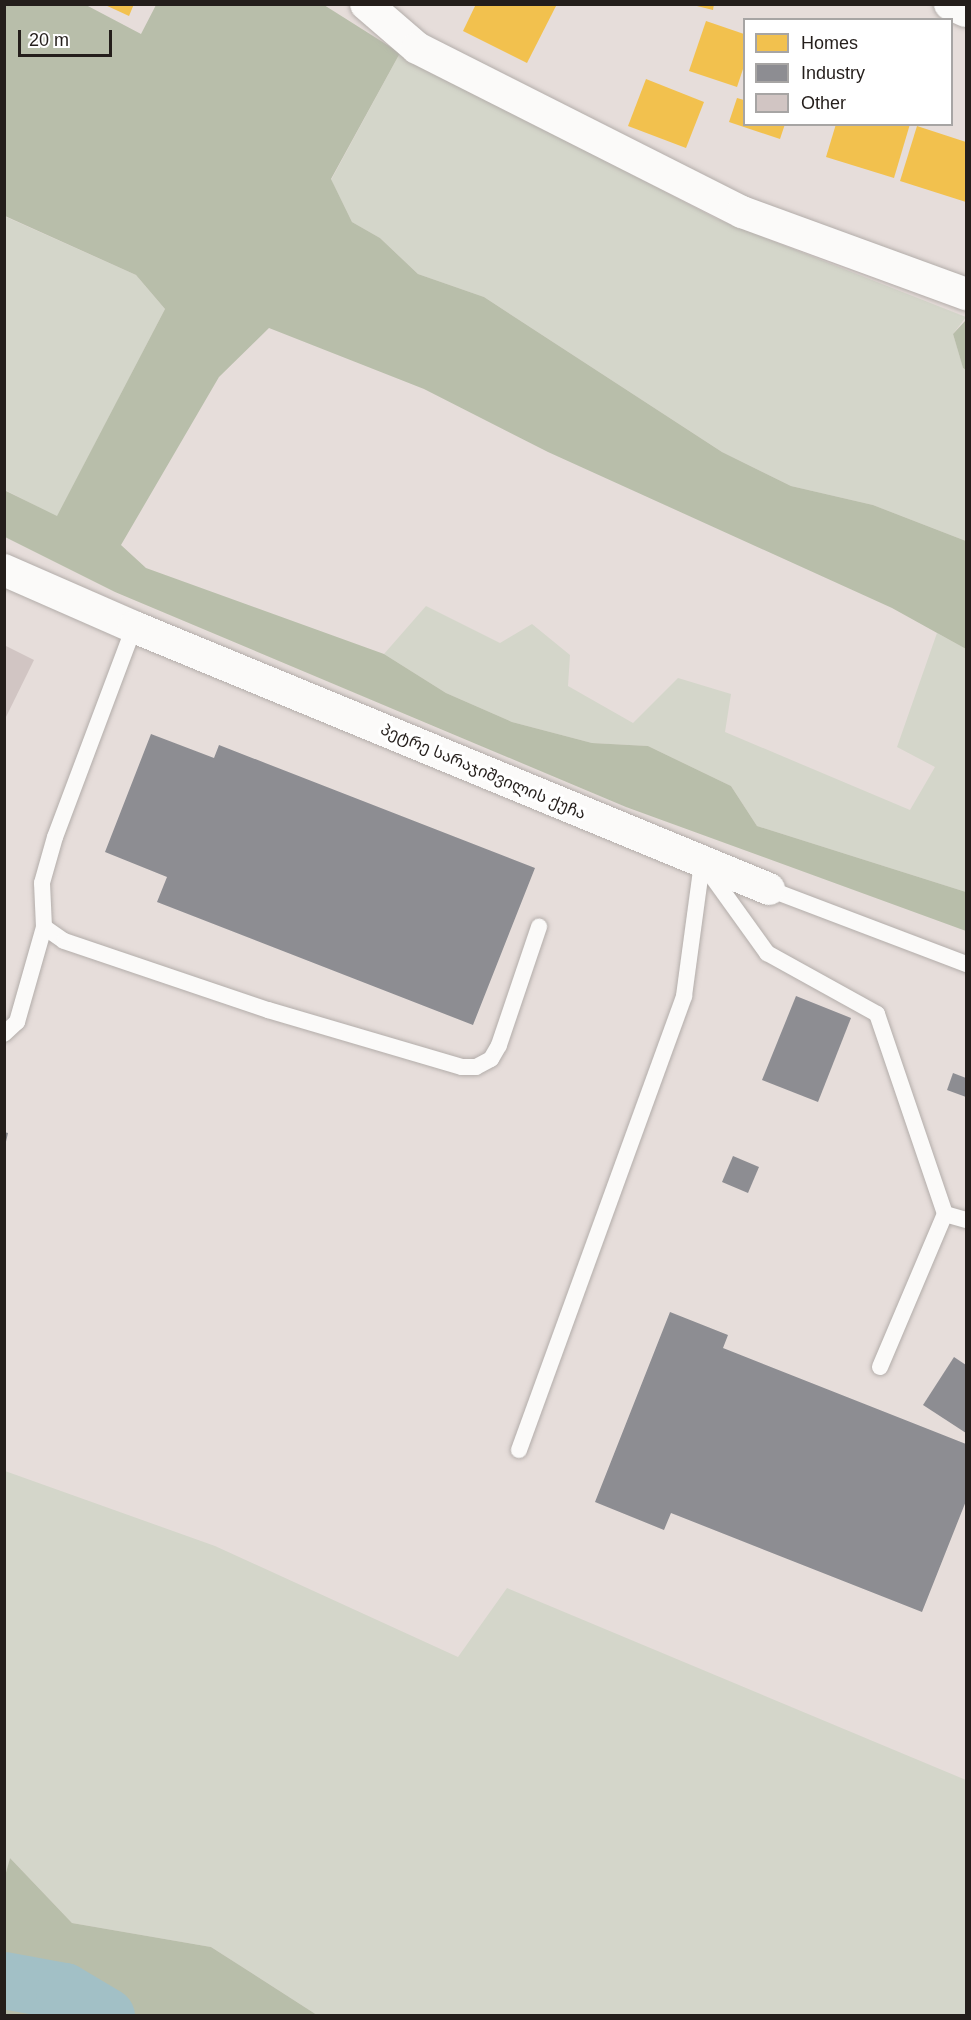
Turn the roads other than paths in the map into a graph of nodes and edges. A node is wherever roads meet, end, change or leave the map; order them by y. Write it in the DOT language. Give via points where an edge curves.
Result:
graph roads {
  1 [pos="366,4"];
  2 [pos="950,4"];
  3 [pos="966,11"];
  4 [pos="966,294"];
  5 [pos="4,570"];
  6 [pos="134,627"];
  7 [pos="702,863"];
  8 [pos="769,889"];
  9 [pos="44,927"];
  10 [pos="539,927"];
  11 [pos="966,964"];
  12 [pos="4,1034"];
  13 [pos="945,1214"];
  14 [pos="966,1220"];
  15 [pos="880,1366"];
  16 [pos="519,1450"];
  1 -- 4 [label="street" via="417,48 742,212"];
  2 -- 3 [label="street"];
  5 -- 6 [label="street, პეტრე სარაჯიშვილის ქუჩა"];
  6 -- 7 [label="street, პეტრე სარაჯიშვილის ქუჩა"];
  6 -- 9 [label="lane" via="55,837 42,883"];
  7 -- 8 [label="street, პეტრე სარაჯიშვილის ქუჩა"];
  7 -- 13 [label="lane" via="767,953 877,1014"];
  7 -- 16 [label="lane" via="684,996"];
  8 -- 11 [label="lane, პეტრე სარაჯიშვილის ქუჩა"];
  9 -- 10 [label="lane" via="64,941 268,1010 462,1067 476,1067 491,1059 499,1045"];
  9 -- 12 [label="lane" via="17,1022"];
  13 -- 14 [label="lane"];
  13 -- 15 [label="lane"];
}
